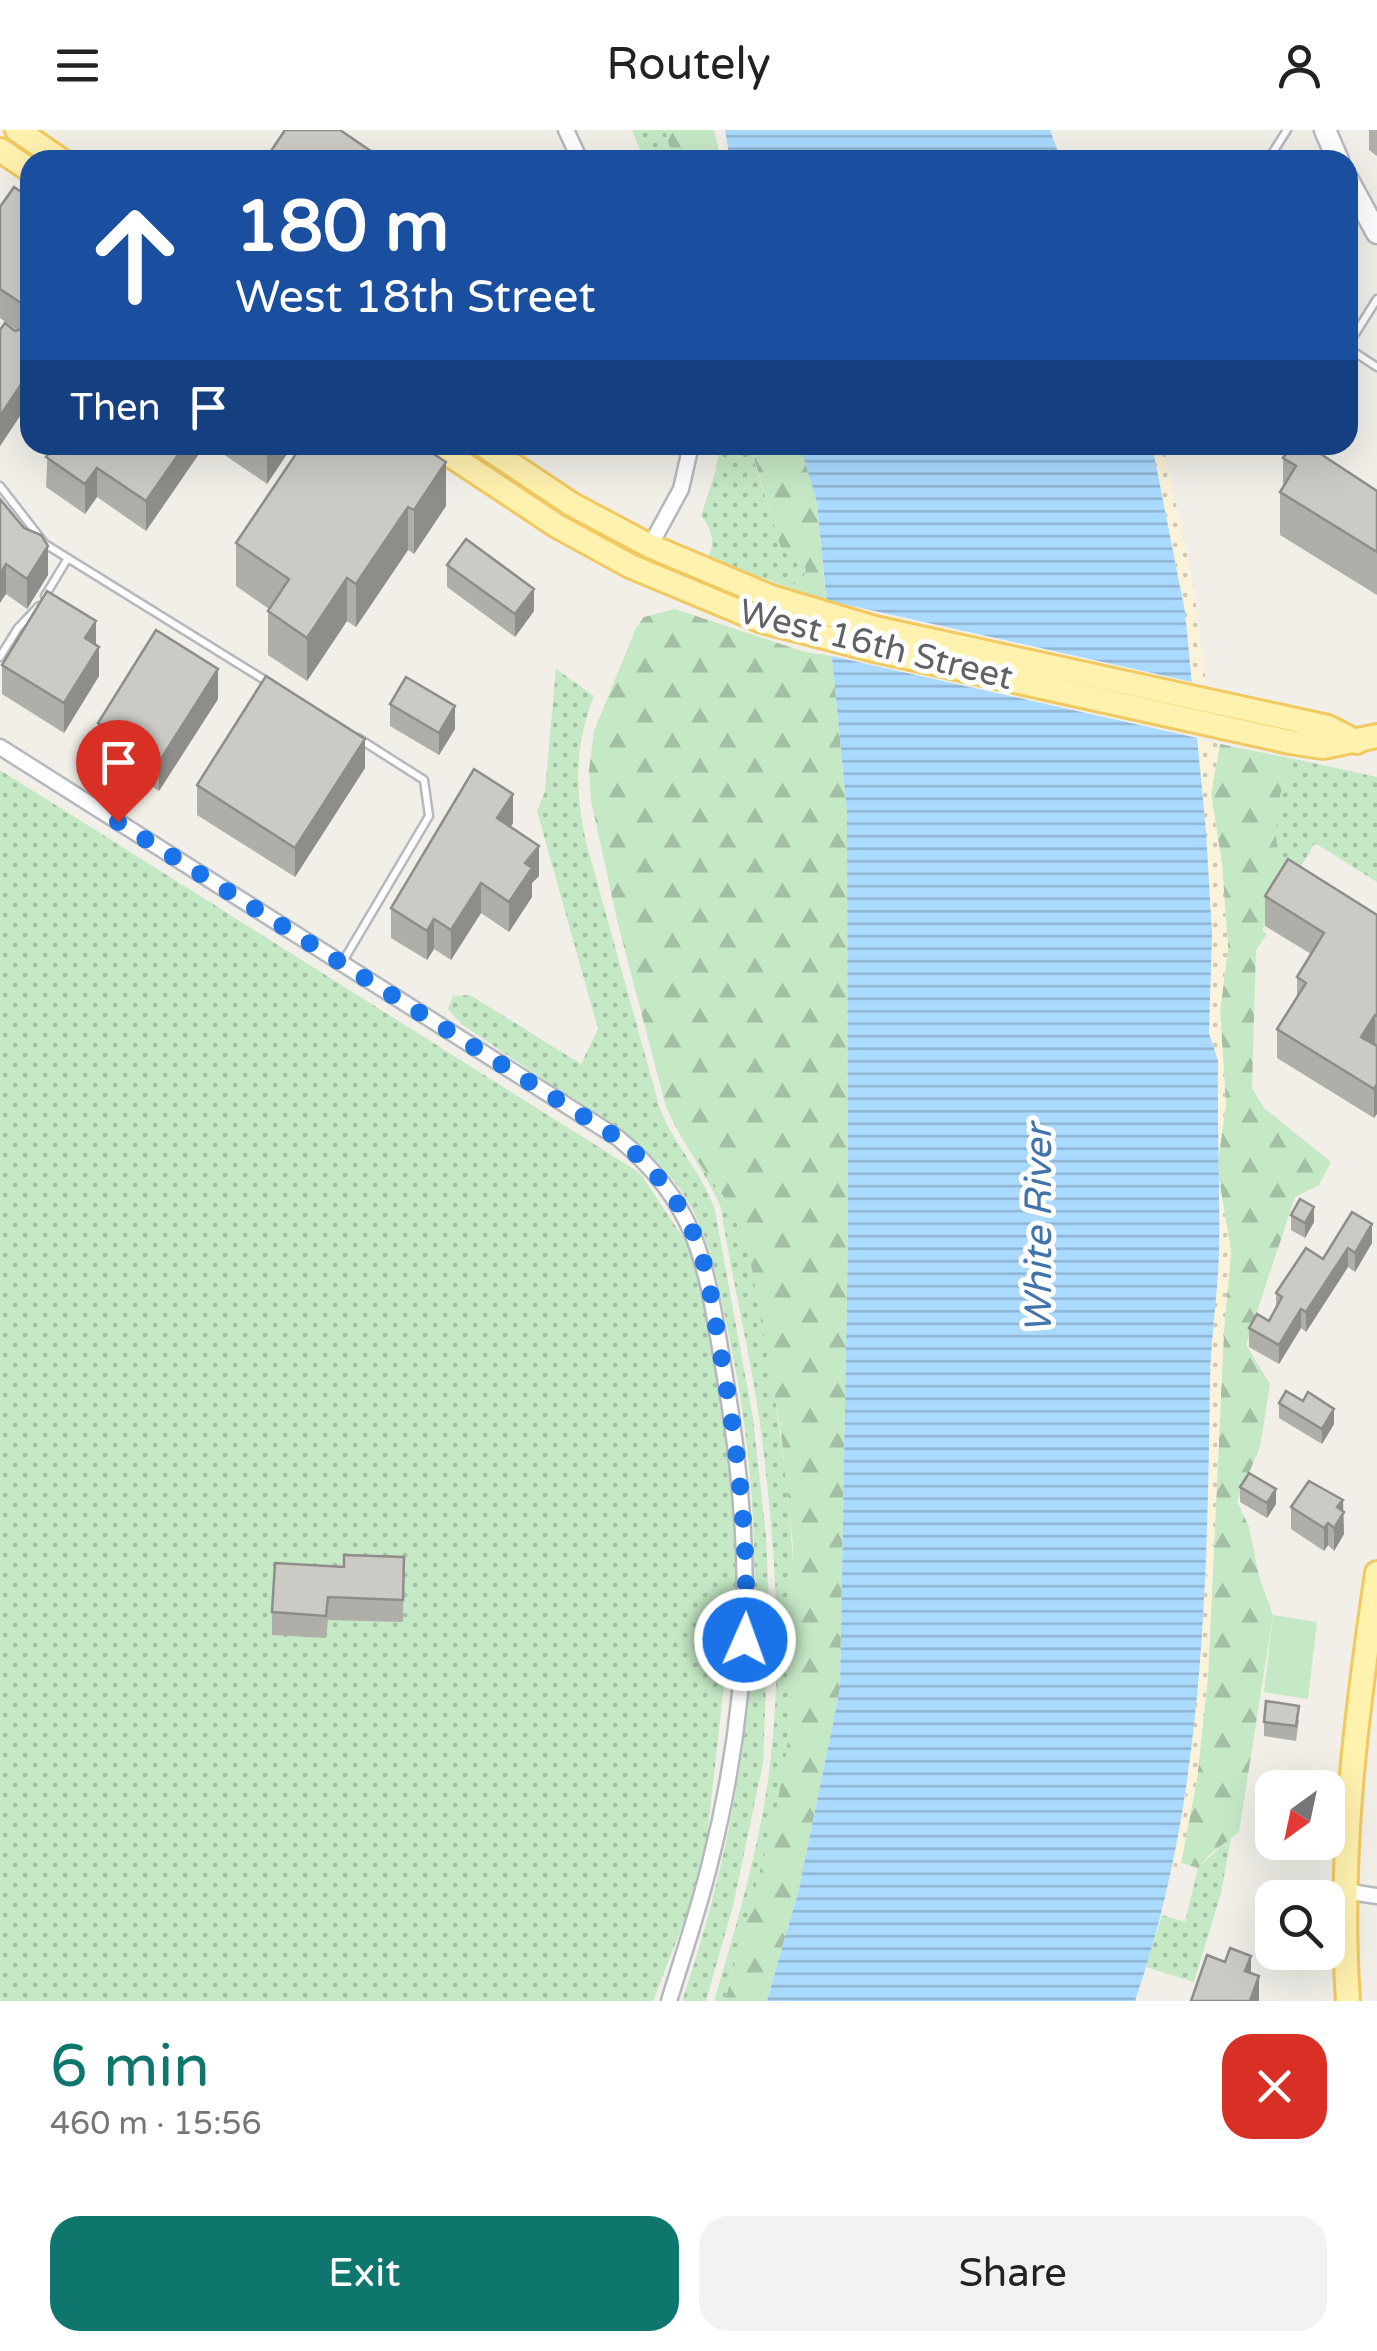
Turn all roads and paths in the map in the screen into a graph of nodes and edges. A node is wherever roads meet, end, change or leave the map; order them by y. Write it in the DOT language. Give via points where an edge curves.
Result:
graph roads {
  1 [pos="17,130"];
  2 [pos="46,150"];
  3 [pos="1358,199"];
  4 [pos="1377,234"];
  5 [pos="1377,299"];
  6 [pos="1358,330"];
  7 [pos="450,455"];
  8 [pos="498,455"];
  9 [pos="688,455"];
  10 [pos="0,486"];
  11 [pos="650,546"];
  12 [pos="68,558"];
  13 [pos="0,657"];
  14 [pos="272,685"];
  15 [pos="1292,731"];
  16 [pos="1377,736"];
  17 [pos="356,738"];
  18 [pos="1353,742"];
  19 [pos="1377,746"];
  20 [pos="0,747"];
  21 [pos="1377,756"];
  22 [pos="342,962"];
  23 [pos="1377,1573"];
  24 [pos="1345,1880"];
  25 [pos="1345,1891"];
  26 [pos="1377,1896"];
  27 [pos="1345,1918"];
  28 [pos="669,2001"];
  29 [pos="1348,2001"];
  1 -- 2 [label="main road"];
  3 -- 4 [label="main road"];
  5 -- 6 [label="lane"];
  7 -- 15 [label="main road, West 16th Street" via="630,566 762,622"];
  8 -- 11 [label="main road, West 16th Street"];
  9 -- 11 [label="street" via="681,489"];
  10 -- 12 [label="lane" via="45,544"];
  11 -- 15 [label="main road, West 16th Street" via="772,597 875,628"];
  12 -- 13 [label="lane"];
  12 -- 14 [label="lane"];
  15 -- 18 [label="main road, West 16th Street" via="1324,747"];
  16 -- 18 [label="main road"];
  17 -- 22 [label="lane" via="424,780 429,816"];
  18 -- 19 [label="main road, West 16th Street"];
  18 -- 21 [label="main road"];
  20 -- 22 [label="street"];
  22 -- 28 [label="street" via="618,1138 653,1170 698,1242 738,1459 747,1602 730,1774"];
  23 -- 24 [label="main road" via="1350,1766"];
  25 -- 26 [label="street"];
  27 -- 29 [label="main road"];
}
